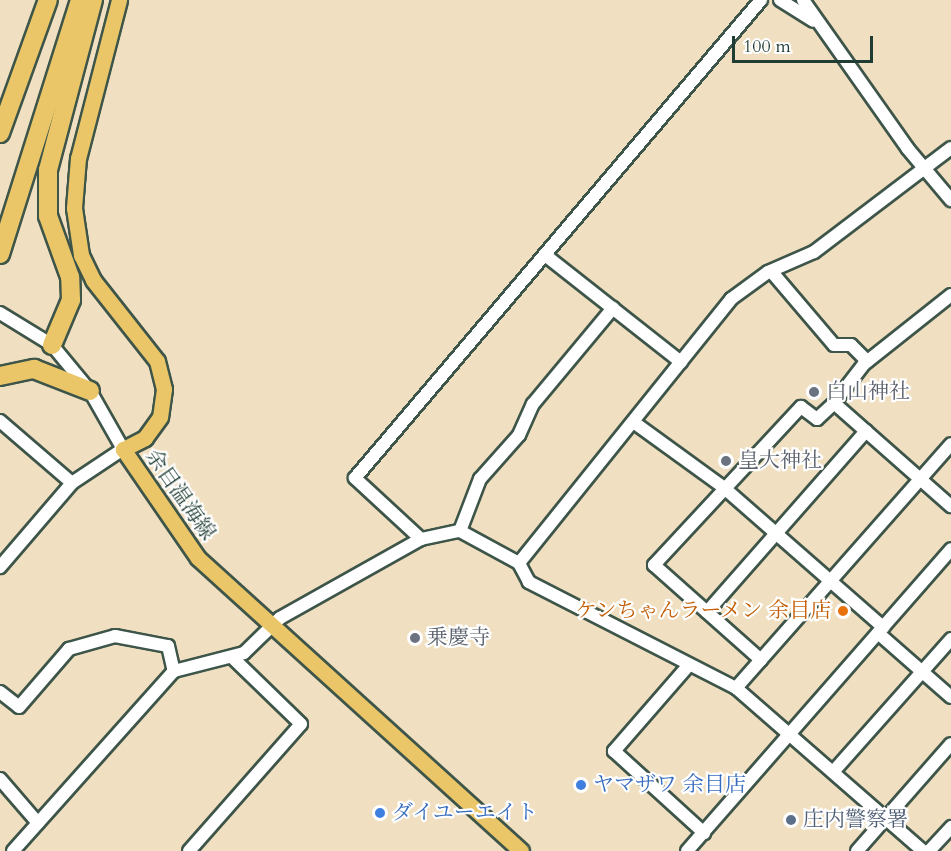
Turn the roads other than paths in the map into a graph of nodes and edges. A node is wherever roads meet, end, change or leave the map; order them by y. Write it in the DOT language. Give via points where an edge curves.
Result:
graph roads {
  1 [pos="48,0"];
  2 [pos="69,0"];
  3 [pos="80,0"];
  4 [pos="93,0"];
  5 [pos="119,0"];
  6 [pos="761,0"];
  7 [pos="780,0"];
  8 [pos="803,0"];
  9 [pos="814,21"];
  10 [pos="0,133"];
  11 [pos="951,148"];
  12 [pos="924,165"];
  13 [pos="951,200"];
  14 [pos="0,224"];
  15 [pos="0,254"];
  16 [pos="545,255"];
  17 [pos="771,271"];
  18 [pos="951,295"];
  19 [pos="613,308"];
  20 [pos="0,313"];
  21 [pos="52,345"];
  22 [pos="681,362"];
  23 [pos="867,362"];
  24 [pos="0,376"];
  25 [pos="90,391"];
  26 [pos="834,403"];
  27 [pos="0,421"];
  28 [pos="636,424"];
  29 [pos="866,431"];
  30 [pos="951,444"];
  31 [pos="123,449"];
  32 [pos="921,478"];
  33 [pos="72,483"];
  34 [pos="723,487"];
  35 [pos="951,506"];
  36 [pos="460,531"];
  37 [pos="777,533"];
  38 [pos="421,539"];
  39 [pos="951,549"];
  40 [pos="519,563"];
  41 [pos="0,567"];
  42 [pos="832,580"];
  43 [pos="707,612"];
  44 [pos="271,629"];
  45 [pos="880,630"];
  46 [pos="951,639"];
  47 [pos="233,658"];
  48 [pos="761,660"];
  49 [pos="688,666"];
  50 [pos="174,671"];
  51 [pos="922,671"];
  52 [pos="736,688"];
  53 [pos="0,692"];
  54 [pos="951,697"];
  55 [pos="790,735"];
  56 [pos="951,744"];
  57 [pos="833,772"];
  58 [pos="0,779"];
  59 [pos="886,817"];
  60 [pos="38,823"];
  61 [pos="951,827"];
  62 [pos="704,832"];
  63 [pos="13,851"];
  64 [pos="189,851"];
  65 [pos="522,851"];
  66 [pos="687,851"];
  67 [pos="857,851"];
  68 [pos="923,851"];
  69 [pos="929,851"];
  1 -- 10 [label="highway"];
  2 -- 14 [label="highway"];
  3 -- 15 [label="highway"];
  4 -- 21 [label="highway" via="48,170 48,216 70,277 71,300"];
  5 -- 31 [label="main road, 余目温海線" via="78,158 74,208 81,255 93,280 157,361 164,389 160,417 145,438"];
  6 -- 16 [label="street"];
  7 -- 9 [label="street"];
  8 -- 9 [label="street"];
  9 -- 12 [label="street"];
  11 -- 12 [label="street"];
  12 -- 13 [label="street"];
  12 -- 17 [label="street" via="813,252"];
  16 -- 19 [label="street"];
  16 -- 38 [label="street" via="355,478"];
  17 -- 22 [label="street" via="731,299"];
  17 -- 23 [label="street" via="834,345 851,345"];
  18 -- 23 [label="street"];
  19 -- 22 [label="street"];
  19 -- 36 [label="street" via="533,404 519,435 480,479"];
  20 -- 21 [label="street"];
  21 -- 25 [label="street"];
  22 -- 28 [label="street"];
  23 -- 26 [label="street"];
  24 -- 25 [label="highway" via="34,369"];
  25 -- 31 [label="street"];
  26 -- 29 [label="street"];
  26 -- 34 [label="street" via="818,419 801,407"];
  27 -- 33 [label="street"];
  28 -- 34 [label="street"];
  28 -- 40 [label="street"];
  29 -- 32 [label="street"];
  29 -- 37 [label="street"];
  30 -- 32 [label="street"];
  31 -- 33 [label="street"];
  31 -- 44 [label="main road, 余目温海線" via="198,558"];
  32 -- 35 [label="street"];
  32 -- 42 [label="street"];
  33 -- 41 [label="street"];
  34 -- 37 [label="street"];
  34 -- 43 [label="street" via="654,565"];
  36 -- 38 [label="street"];
  36 -- 40 [label="street"];
  37 -- 42 [label="street"];
  37 -- 43 [label="street"];
  38 -- 44 [label="street" via="280,618"];
  39 -- 45 [label="street"];
  40 -- 49 [label="street" via="529,582"];
  42 -- 45 [label="street"];
  42 -- 48 [label="street"];
  43 -- 48 [label="street"];
  44 -- 47 [label="street"];
  44 -- 65 [label="main road, 余目温海線"];
  45 -- 51 [label="street"];
  45 -- 55 [label="street"];
  46 -- 51 [label="street"];
  47 -- 50 [label="street"];
  47 -- 64 [label="street" via="301,724"];
  48 -- 52 [label="street"];
  49 -- 52 [label="street"];
  49 -- 62 [label="street" via="614,751"];
  50 -- 53 [label="street" via="168,646 115,636 69,649 19,707"];
  50 -- 60 [label="street"];
  51 -- 54 [label="street"];
  51 -- 57 [label="street"];
  52 -- 55 [label="street"];
  55 -- 57 [label="street"];
  55 -- 62 [label="street"];
  56 -- 59 [label="street"];
  57 -- 59 [label="street"];
  58 -- 60 [label="street"];
  59 -- 67 [label="street"];
  59 -- 68 [label="street"];
  60 -- 63 [label="street"];
  61 -- 69 [label="street"];
  62 -- 66 [label="street"];
}
